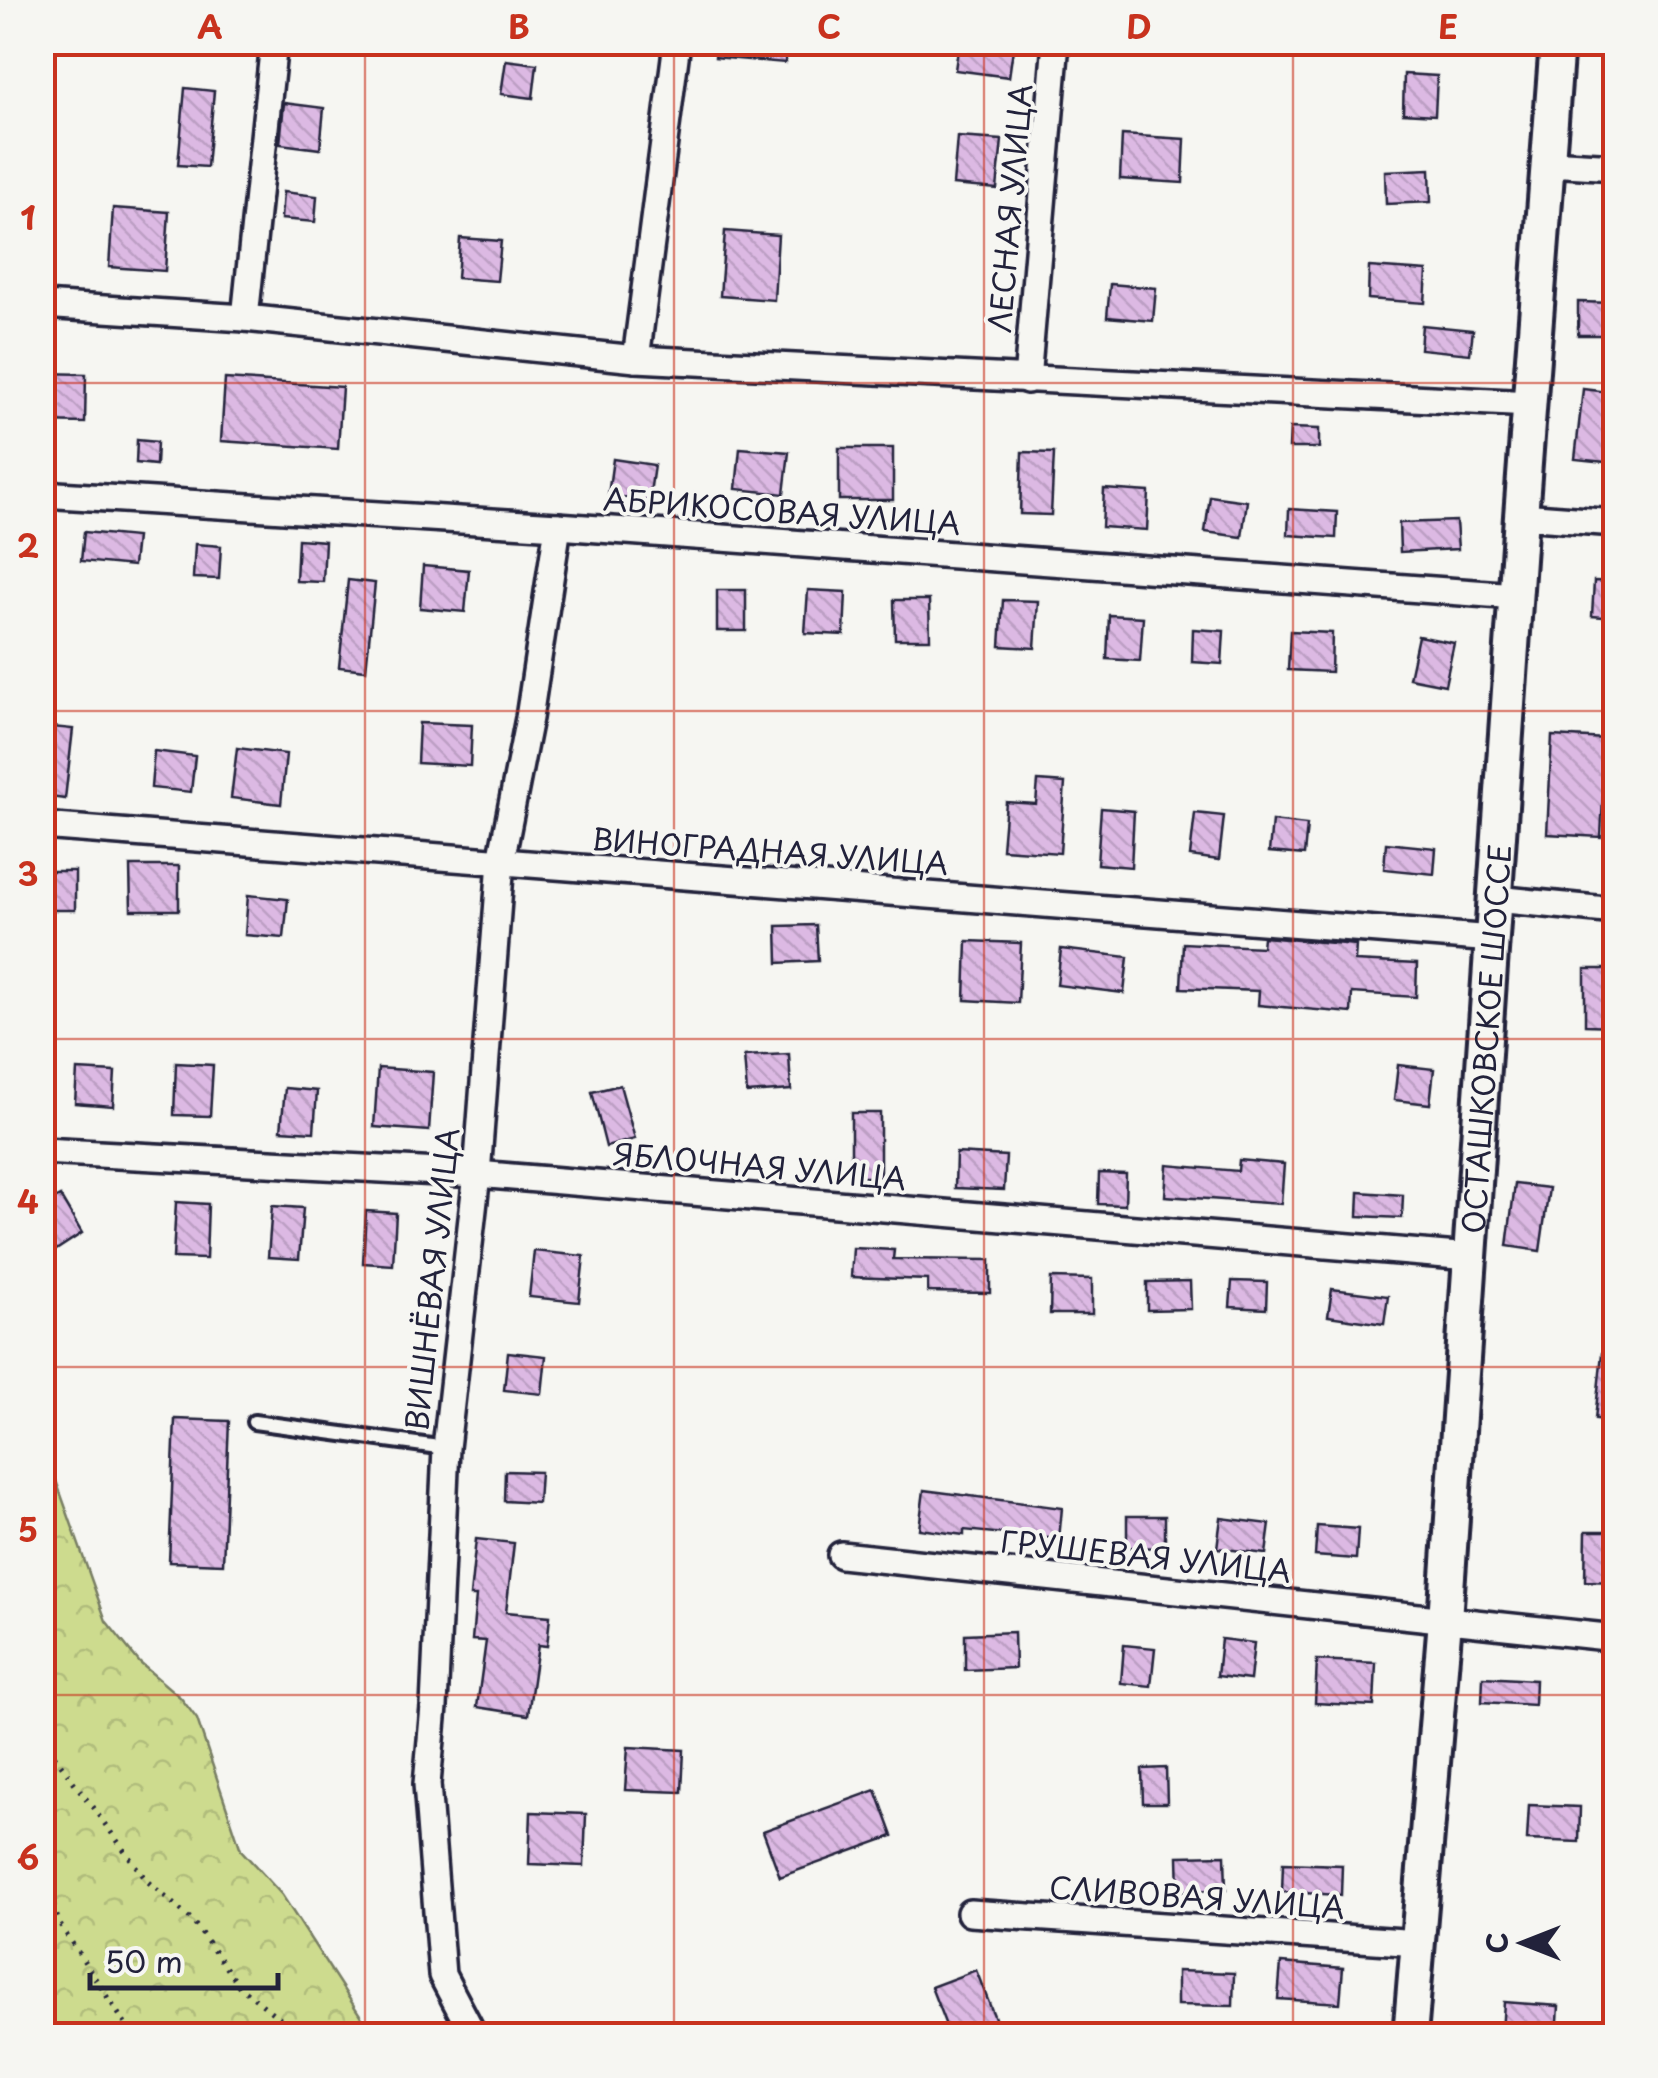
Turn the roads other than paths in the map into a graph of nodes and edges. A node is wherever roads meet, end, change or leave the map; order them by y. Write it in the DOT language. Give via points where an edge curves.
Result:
graph roads {
  1 [pos="274,42"];
  2 [pos="677,42"];
  3 [pos="1056,42"];
  4 [pos="1557,42"];
  5 [pos="1548,162"];
  6 [pos="1616,167"];
  7 [pos="42,305"];
  8 [pos="245,318"];
  9 [pos="636,359"];
  10 [pos="1026,380"];
  11 [pos="1531,404"];
  12 [pos="42,494"];
  13 [pos="1521,516"];
  14 [pos="1616,524"];
  15 [pos="558,526"];
  16 [pos="1516,596"];
  17 [pos="42,826"];
  18 [pos="501,861"];
  19 [pos="1496,899"];
  20 [pos="1616,911"];
  21 [pos="1493,938"];
  22 [pos="42,1151"];
  23 [pos="476,1174"];
  24 [pos="1470,1257"];
  25 [pos="254,1422"];
  26 [pos="446,1448"];
  27 [pos="841,1555"];
  28 [pos="1445,1620"];
  29 [pos="1616,1638"];
  30 [pos="970,1914"];
  31 [pos="1419,1944"];
  32 [pos="474,2036"];
  33 [pos="1410,2036"];
  1 -- 8 [label="street"];
  2 -- 9 [label="street"];
  3 -- 10 [label="street, ЛЕСНАЯ УЛИЦА"];
  4 -- 5 [label="street, ОСТАШКОВСКОЕ ШОССЕ"];
  5 -- 6 [label="street"];
  5 -- 11 [label="street, ОСТАШКОВСКОЕ ШОССЕ"];
  7 -- 8 [label="street"];
  8 -- 9 [label="street"];
  9 -- 10 [label="street"];
  10 -- 11 [label="street"];
  11 -- 13 [label="street, ОСТАШКОВСКОЕ ШОССЕ"];
  12 -- 15 [label="street, АБРИКОСОВАЯ УЛИЦА"];
  13 -- 14 [label="street"];
  13 -- 16 [label="street, ОСТАШКОВСКОЕ ШОССЕ"];
  15 -- 16 [label="street, АБРИКОСОВАЯ УЛИЦА"];
  15 -- 18 [label="street, ВИШНЁВАЯ УЛИЦА"];
  16 -- 19 [label="street, ОСТАШКОВСКОЕ ШОССЕ"];
  17 -- 18 [label="street, ВИНОГРАДНАЯ УЛИЦА"];
  18 -- 21 [label="street, ВИНОГРАДНАЯ УЛИЦА"];
  18 -- 23 [label="street, ВИШНЁВАЯ УЛИЦА"];
  19 -- 20 [label="street"];
  19 -- 21 [label="street, ОСТАШКОВСКОЕ ШОССЕ"];
  21 -- 24 [label="street, ОСТАШКОВСКОЕ ШОССЕ"];
  22 -- 23 [label="street, ЯБЛОЧНАЯ УЛИЦА"];
  23 -- 24 [label="street, ЯБЛОЧНАЯ УЛИЦА"];
  23 -- 26 [label="street, ВИШНЁВАЯ УЛИЦА"];
  24 -- 28 [label="street, ОСТАШКОВСКОЕ ШОССЕ"];
  25 -- 26 [label="lane"];
  26 -- 32 [label="street, ВИШНЁВАЯ УЛИЦА" via="426,1784 442,1974"];
  27 -- 28 [label="street, ГРУШЕВАЯ УЛИЦА"];
  28 -- 29 [label="street, ГРУШЕВАЯ УЛИЦА"];
  28 -- 31 [label="street, ОСТАШКОВСКОЕ ШОССЕ"];
  30 -- 31 [label="street, СЛИВОВАЯ УЛИЦА"];
  31 -- 33 [label="street, ОСТАШКОВСКОЕ ШОССЕ"];
}
